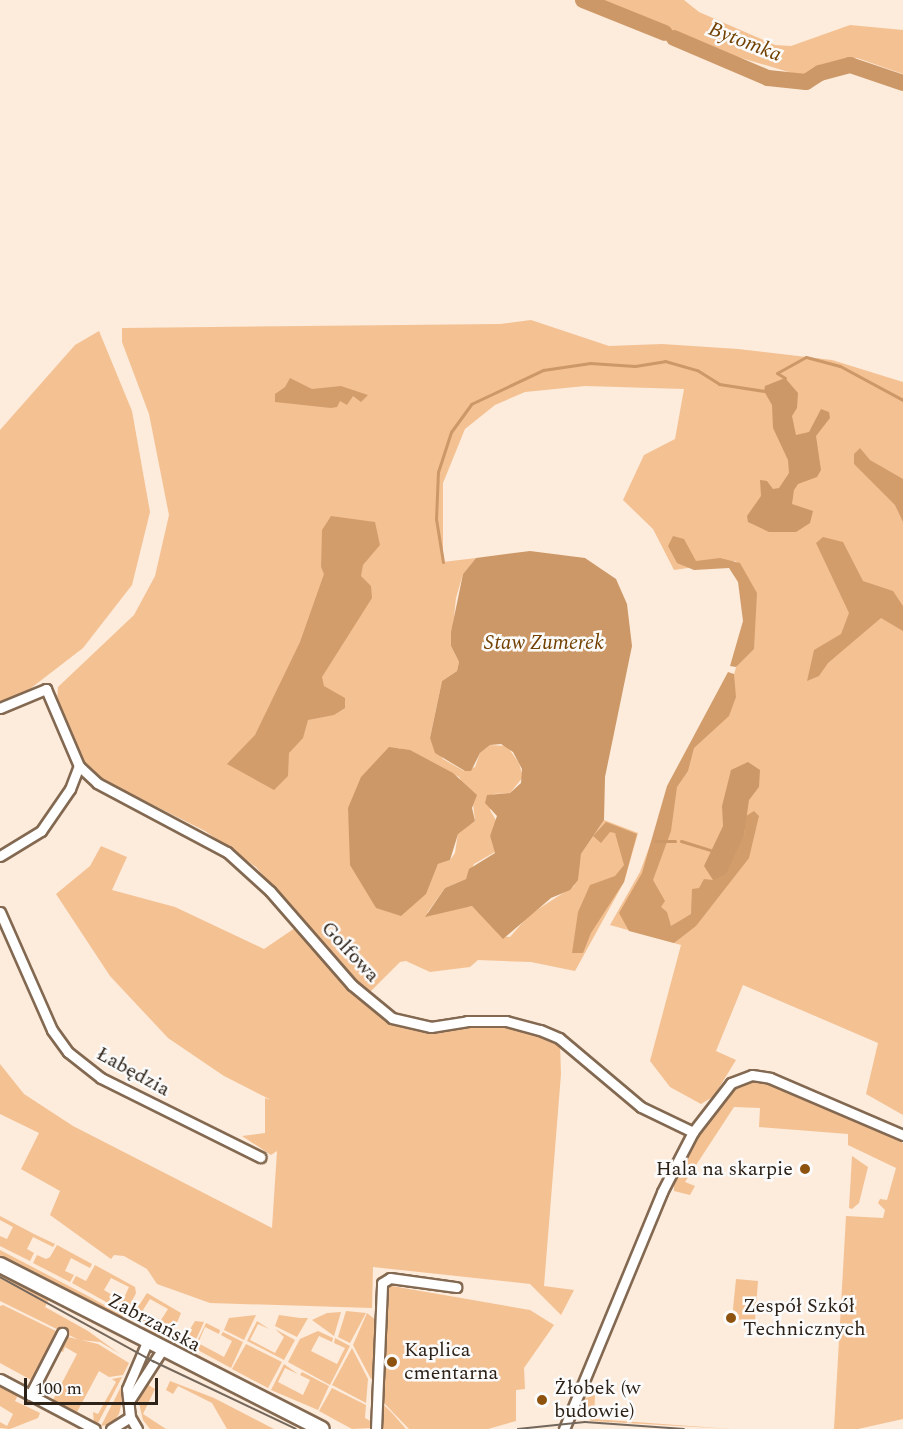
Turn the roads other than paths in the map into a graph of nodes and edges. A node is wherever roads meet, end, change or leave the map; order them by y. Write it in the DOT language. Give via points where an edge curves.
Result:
graph roads {
  1 [pos="0,708"];
  2 [pos="79,766"];
  3 [pos="0,856"];
  4 [pos="0,912"];
  5 [pos="693,1132"];
  6 [pos="903,1135"];
  7 [pos="260,1157"];
  8 [pos="0,1265"];
  9 [pos="456,1287"];
  10 [pos="62,1333"];
  11 [pos="147,1342"];
  12 [pos="162,1350"];
  13 [pos="0,1379"];
  14 [pos="30,1395"];
  15 [pos="129,1401"];
  16 [pos="130,1417"];
  17 [pos="135,1428"];
  18 [pos="95,1429"];
  19 [pos="111,1429"];
  20 [pos="322,1429"];
  21 [pos="376,1429"];
  22 [pos="564,1429"];
  1 -- 2 [label="street, Golfowa" via="46,688"];
  2 -- 3 [label="street" via="70,789 41,831"];
  2 -- 5 [label="street, Golfowa" via="98,783 227,852 270,891 352,985 392,1018 431,1027 467,1021 506,1021 540,1030 559,1038 641,1107"];
  4 -- 7 [label="street, Łabędzia" via="52,1030 68,1052 101,1078"];
  5 -- 6 [label="street" via="731,1083 752,1075 836,1104"];
  5 -- 22 [label="street" via="662,1192"];
  8 -- 11 [label="main road, Zabrzańska"];
  9 -- 21 [label="street" via="390,1278 382,1283"];
  10 -- 14 [label="street"];
  11 -- 12 [label="main road, Zabrzańska"];
  11 -- 15 [label="street" via="127,1389"];
  12 -- 15 [label="street"];
  12 -- 20 [label="main road, Zabrzańska"];
  13 -- 14 [label="street"];
  14 -- 18 [label="street"];
  15 -- 16 [label="street"];
  16 -- 17 [label="street"];
  16 -- 19 [label="street"];
}
